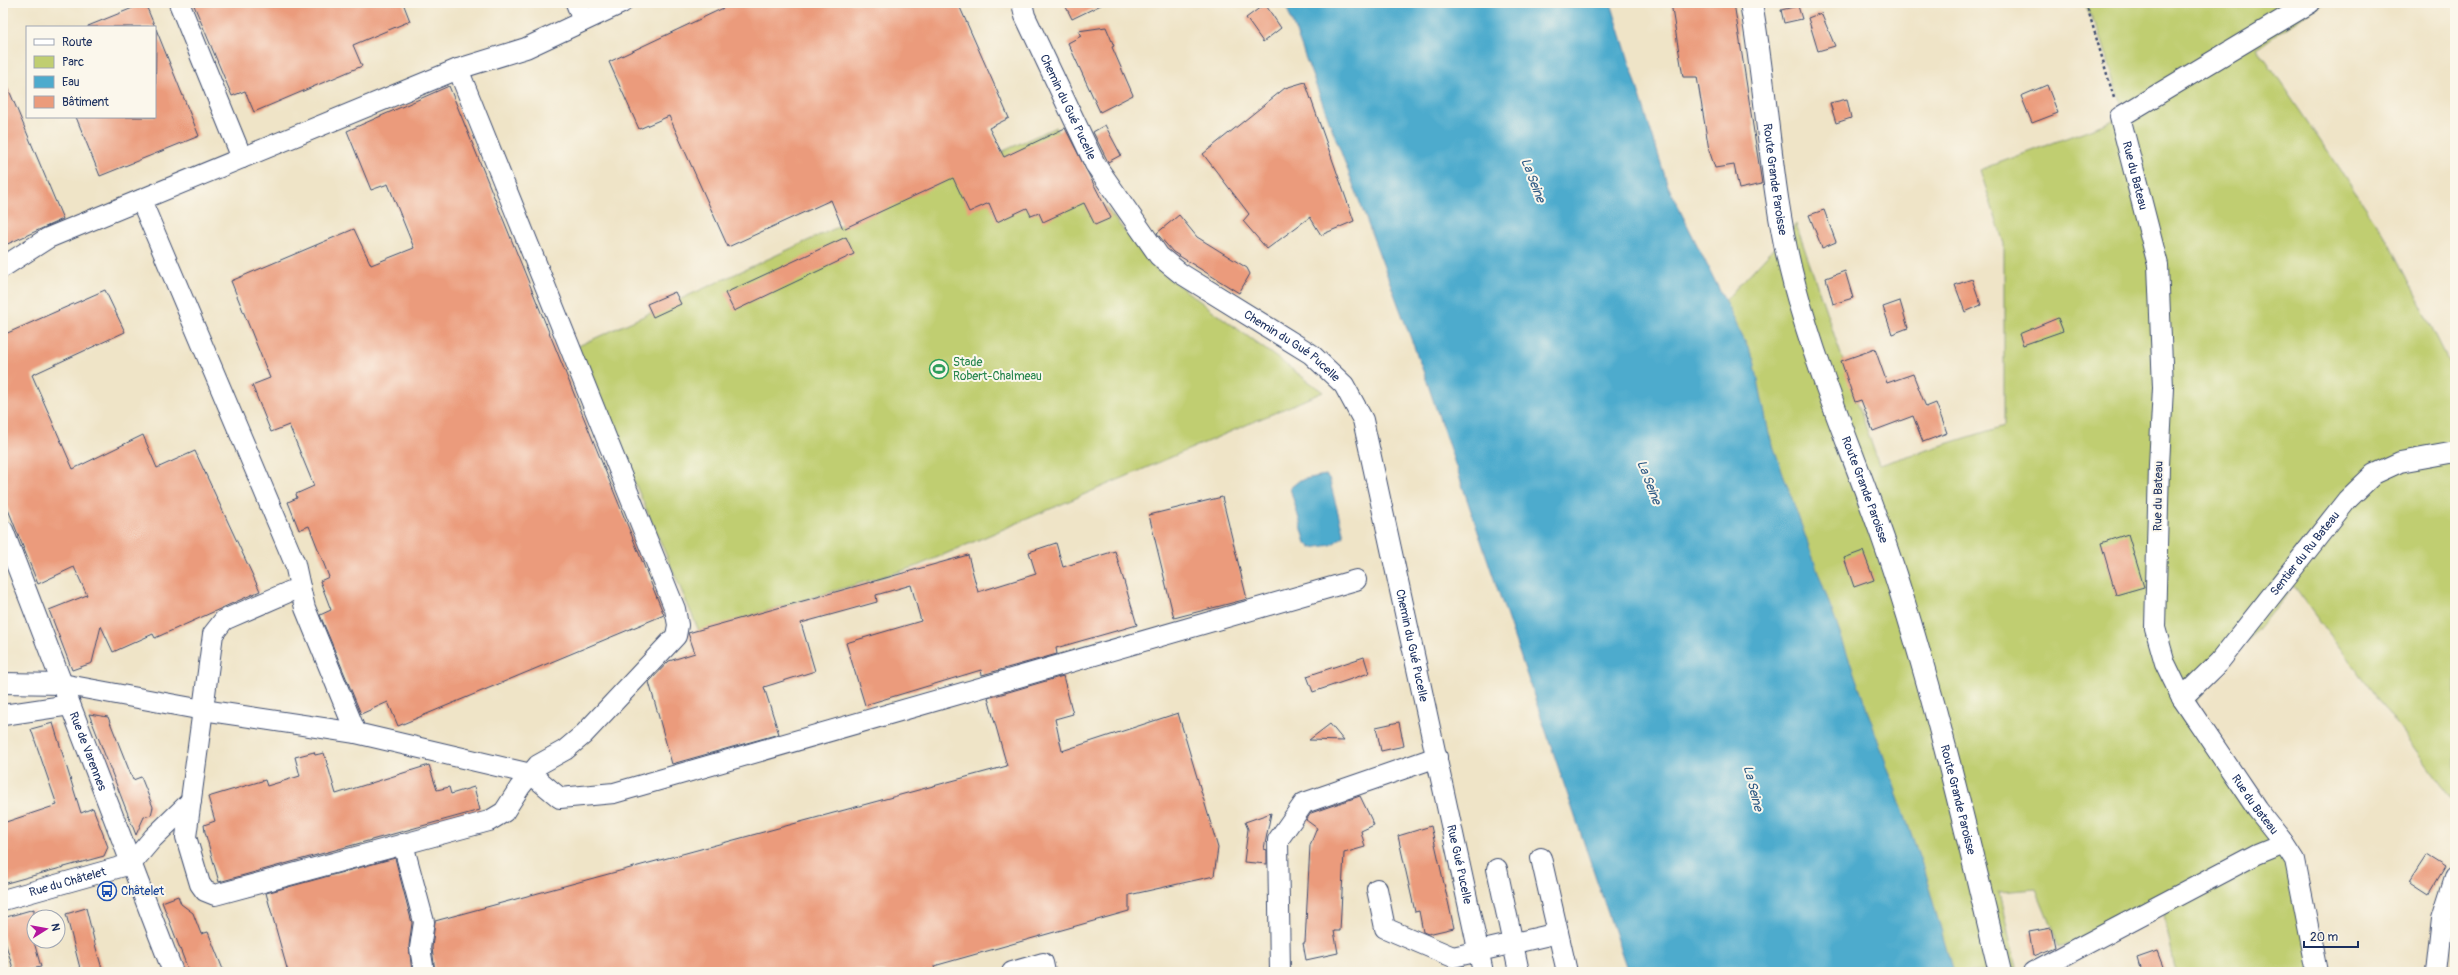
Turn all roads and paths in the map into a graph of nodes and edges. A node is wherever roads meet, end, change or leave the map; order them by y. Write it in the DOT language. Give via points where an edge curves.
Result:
graph roads {
  1 [pos="179,3"];
  2 [pos="576,3"];
  3 [pos="622,3"];
  4 [pos="1022,3"];
  5 [pos="1751,3"];
  6 [pos="2086,3"];
  7 [pos="2310,3"];
  8 [pos="583,21"];
  9 [pos="458,69"];
  10 [pos="2120,117"];
  11 [pos="242,158"];
  12 [pos="142,200"];
  13 [pos="3,267"];
  14 [pos="2455,452"];
  15 [pos="3,530"];
  16 [pos="1356,580"];
  17 [pos="300,587"];
  18 [pos="3,683"];
  19 [pos="62,684"];
  20 [pos="2182,698"];
  21 [pos="70,705"];
  22 [pos="203,710"];
  23 [pos="3,715"];
  24 [pos="356,732"];
  25 [pos="1437,757"];
  26 [pos="531,774"];
  27 [pos="191,801"];
  28 [pos="2284,842"];
  29 [pos="403,844"];
  30 [pos="1541,858"];
  31 [pos="132,864"];
  32 [pos="1497,869"];
  33 [pos="2455,877"];
  34 [pos="1377,889"];
  35 [pos="3,900"];
  36 [pos="1558,933"];
  37 [pos="1513,944"];
  38 [pos="1479,952"];
  39 [pos="173,972"];
  40 [pos="424,972"];
  41 [pos="1012,972"];
  42 [pos="1045,972"];
  43 [pos="1280,972"];
  44 [pos="1483,972"];
  45 [pos="1519,972"];
  46 [pos="1567,972"];
  47 [pos="2000,972"];
  48 [pos="2033,972"];
  49 [pos="2317,972"];
  50 [pos="2436,972"];
  1 -- 11 [label="street"];
  2 -- 8 [label="street"];
  3 -- 8 [label="street"];
  4 -- 25 [label="street, Chemin du Gué Pucelle" via="1095,164 1159,256 1180,273 1311,354 1344,385 1363,420"];
  5 -- 47 [label="main road, Route Grande Paroisse" via="1760,50 1779,210 1794,284 1818,367 1888,552 1933,696"];
  6 -- 10 [label="path"];
  7 -- 10 [label="street"];
  8 -- 9 [label="street" via="526,48"];
  9 -- 11 [label="street"];
  9 -- 26 [label="street" via="675,610 678,625 676,636 584,734 565,750 538,765"];
  10 -- 20 [label="street, Rue du Bateau" via="2158,265 2163,388 2155,628 2165,663"];
  11 -- 12 [label="street"];
  12 -- 13 [label="street" via="48,238"];
  12 -- 17 [label="street" via="295,564"];
  14 -- 20 [label="street, Sentier du Ru Bateau" via="2400,462 2374,474 2347,500 2219,662"];
  15 -- 19 [label="street, Rue de Varennes"];
  16 -- 26 [label="street" via="614,793 560,798"];
  17 -- 22 [label="street" via="224,620 213,634"];
  17 -- 24 [label="street" via="305,608"];
  18 -- 19 [label="street"];
  19 -- 21 [label="street, Rue de Varennes"];
  19 -- 22 [label="street"];
  20 -- 28 [label="street, Rue du Bateau" via="2253,802"];
  21 -- 23 [label="street"];
  21 -- 31 [label="street, Rue de Varennes"];
  22 -- 24 [label="street"];
  22 -- 27 [label="street"];
  24 -- 26 [label="street"];
  25 -- 38 [label="street, Rue Gué Pucelle"];
  25 -- 43 [label="street" via="1304,803 1278,840"];
  26 -- 29 [label="street" via="504,812 489,821"];
  27 -- 29 [label="street" via="186,837 200,884 215,895"];
  27 -- 31 [label="street" via="153,838"];
  28 -- 48 [label="street, Rue du Bateau"];
  28 -- 49 [label="street, Rue du Bateau" via="2294,860"];
  29 -- 40 [label="street" via="424,922 420,948"];
  30 -- 36 [label="street"];
  31 -- 35 [label="street, Rue du Châtelet"];
  31 -- 39 [label="street, Rue de Varennes"];
  32 -- 37 [label="street"];
  33 -- 50 [label="street" via="2442,918"];
  34 -- 38 [label="street" via="1385,928 1448,957"];
  36 -- 37 [label="street"];
  36 -- 46 [label="street"];
  37 -- 38 [label="street"];
  37 -- 45 [label="street"];
  38 -- 44 [label="street, Rue Gué Pucelle"];
  41 -- 42 [label="street" via="1043,964"];
}
